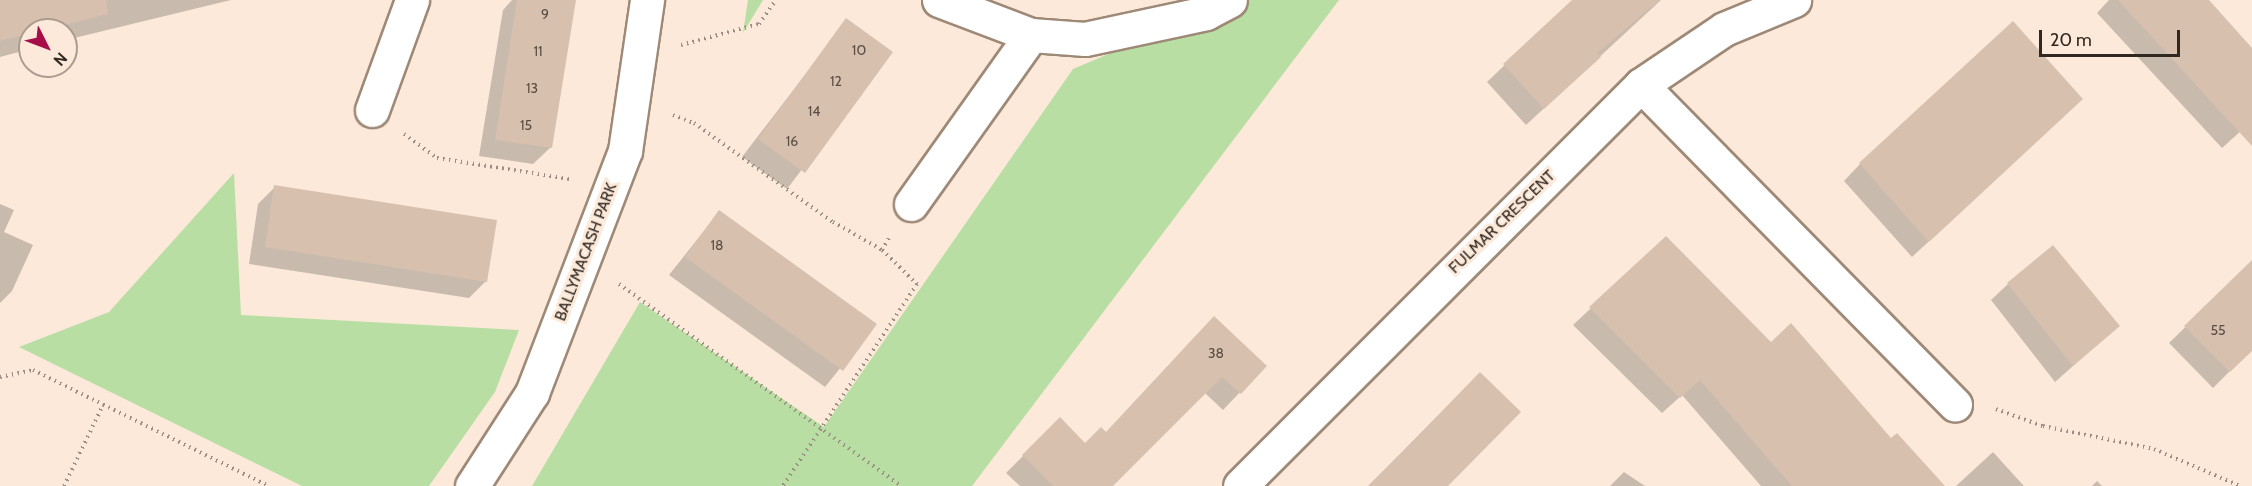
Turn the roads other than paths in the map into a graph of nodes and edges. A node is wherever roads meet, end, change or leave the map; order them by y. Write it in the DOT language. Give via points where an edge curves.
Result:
graph roads {
  1 [pos="412,0"];
  2 [pos="648,0"];
  3 [pos="939,0"];
  4 [pos="1230,0"];
  5 [pos="1794,0"];
  6 [pos="1030,35"];
  7 [pos="1641,86"];
  8 [pos="372,110"];
  9 [pos="910,204"];
  10 [pos="1955,404"];
  11 [pos="472,486"];
  12 [pos="1240,486"];
  1 -- 8 [label="street"];
  2 -- 11 [label="street, BALLYMACASH PARK" via="625,151 532,393"];
  3 -- 6 [label="street"];
  4 -- 6 [label="street" via="1206,13 1085,39"];
  5 -- 7 [label="street, FULMAR CRESCENT" via="1724,29"];
  6 -- 9 [label="street"];
  7 -- 10 [label="street"];
  7 -- 12 [label="street, FULMAR CRESCENT"];
}
